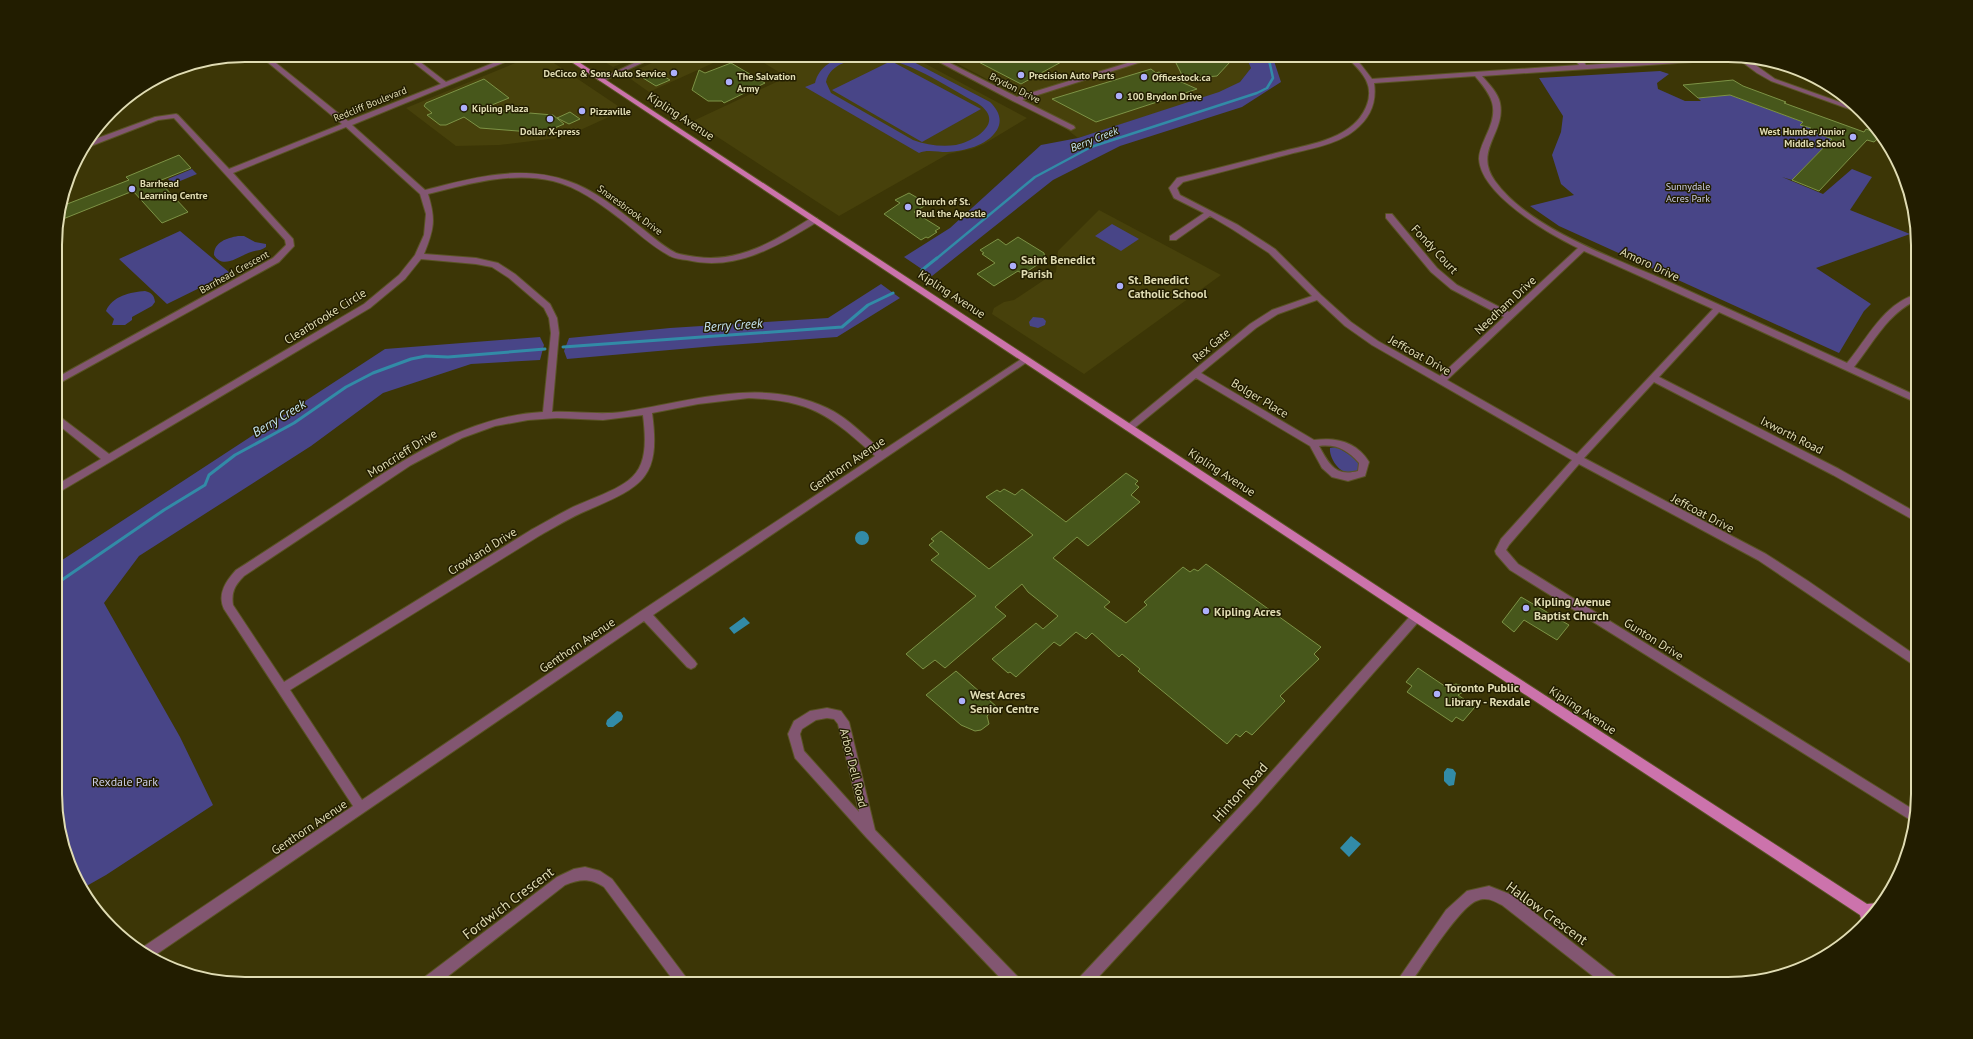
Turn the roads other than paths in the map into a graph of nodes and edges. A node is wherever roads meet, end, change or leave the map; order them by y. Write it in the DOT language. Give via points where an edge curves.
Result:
graph roads {
  1 [pos="271,62"];
  2 [pos="416,62"];
  3 [pos="502,62"];
  4 [pos="574,62"];
  5 [pos="641,62"];
  6 [pos="942,62"];
  7 [pos="1139,62"];
  8 [pos="1356,62"];
  9 [pos="1580,62"];
  10 [pos="1668,62"];
  11 [pos="1748,63"];
  12 [pos="1585,68"];
  13 [pos="1478,75"];
  14 [pos="601,80"];
  15 [pos="1370,81"];
  16 [pos="446,85"];
  17 [pos="1015,100"];
  18 [pos="1849,107"];
  19 [pos="347,124"];
  20 [pos="1071,128"];
  21 [pos="94,142"];
  22 [pos="229,172"];
  23 [pos="424,193"];
  24 [pos="1208,214"];
  25 [pos="1389,216"];
  26 [pos="814,220"];
  27 [pos="1173,238"];
  28 [pos="1584,246"];
  29 [pos="419,256"];
  30 [pos="1318,297"];
  31 [pos="1911,299"];
  32 [pos="1718,308"];
  33 [pos="1509,316"];
  34 [pos="1026,360"];
  35 [pos="1849,367"];
  36 [pos="1196,374"];
  37 [pos="1653,378"];
  38 [pos="62,379"];
  39 [pos="1442,380"];
  40 [pos="1911,397"];
  41 [pos="647,411"];
  42 [pos="547,414"];
  43 [pos="62,423"];
  44 [pos="1129,428"];
  45 [pos="1312,444"];
  46 [pos="882,456"];
  47 [pos="108,459"];
  48 [pos="1578,459"];
  49 [pos="62,486"];
  50 [pos="1911,515"];
  51 [pos="645,614"];
  52 [pos="1416,616"];
  53 [pos="1911,658"];
  54 [pos="691,664"];
  55 [pos="283,688"];
  56 [pos="361,808"];
  57 [pos="1910,814"];
  58 [pos="870,833"];
  59 [pos="1868,912"];
  60 [pos="150,950"];
  61 [pos="436,977"];
  62 [pos="679,977"];
  63 [pos="1008,977"];
  64 [pos="1090,977"];
  65 [pos="1407,977"];
  66 [pos="1605,977"];
  1 -- 19 [label="street"];
  2 -- 16 [label="street"];
  3 -- 16 [label="street, Redcliff Boulevard"];
  4 -- 14 [label="main road, Kipling Avenue"];
  5 -- 14 [label="street"];
  6 -- 17 [label="street, Brydon Drive"];
  7 -- 17 [label="street"];
  8 -- 15 [label="street"];
  9 -- 12 [label="street"];
  10 -- 12 [label="street"];
  11 -- 18 [label="street" via="1773,80"];
  12 -- 13 [label="street"];
  13 -- 15 [label="street"];
  13 -- 28 [label="street, Amoro Drive" via="1493,94 1497,104 1498,112 1483,156 1483,164 1492,182 1528,216"];
  14 -- 26 [label="main road, Kipling Avenue"];
  15 -- 24 [label="street, Jeffcoat Drive" via="1372,99 1369,110 1357,125 1338,137 1315,146 1184,178 1175,184 1173,188 1177,196"];
  16 -- 19 [label="street, Redcliff Boulevard"];
  17 -- 20 [label="street, Brydon Drive"];
  19 -- 22 [label="street, Redcliff Boulevard"];
  19 -- 23 [label="street"];
  21 -- 22 [label="street, Barrhead Crescent" via="157,118 176,116"];
  22 -- 38 [label="street, Barrhead Crescent" via="289,239 290,246 276,260"];
  23 -- 26 [label="street, Snaresbrook Drive" via="486,179 524,176 554,178 585,189 674,255 700,261 732,259 760,251"];
  23 -- 29 [label="street, Clearbrooke Circle" via="430,214 428,235"];
  24 -- 27 [label="street"];
  24 -- 30 [label="street, Jeffcoat Drive" via="1235,227 1272,251"];
  25 -- 33 [label="street, Fondy Court" via="1434,270 1454,287"];
  26 -- 34 [label="main road, Kipling Avenue"];
  28 -- 32 [label="street, Amoro Drive"];
  28 -- 33 [label="street, Needham Drive"];
  29 -- 42 [label="street" via="476,261 495,266 512,276 547,306 553,318 555,333"];
  29 -- 47 [label="street, Clearbrooke Circle" via="402,277 367,306"];
  30 -- 36 [label="street, Rex Gate" via="1275,312 1253,326"];
  30 -- 39 [label="street, Jeffcoat Drive" via="1348,324 1375,343"];
  31 -- 35 [label="street" via="1894,308"];
  32 -- 35 [label="street, Amoro Drive"];
  32 -- 37 [label="street, Gunton Drive"];
  33 -- 39 [label="street, Needham Drive"];
  34 -- 44 [label="main road, Kipling Avenue"];
  34 -- 46 [label="street, Genthorn Avenue"];
  35 -- 40 [label="street, Amoro Drive"];
  36 -- 44 [label="street, Rex Gate"];
  36 -- 45 [label="street, Bolger Place"];
  37 -- 48 [label="street, Gunton Drive"];
  37 -- 50 [label="street, Ixworth Road" via="1836,472"];
  39 -- 48 [label="street, Jeffcoat Drive"];
  41 -- 42 [label="street, Moncrieff Drive" via="601,417"];
  41 -- 46 [label="street, Moncrieff Drive" via="742,394 788,398 823,409 838,418"];
  41 -- 55 [label="street, Crowland Drive" via="650,450 647,464 626,487 535,533"];
  42 -- 55 [label="street, Moncrieff Drive" via="495,423 448,439 240,573 231,582 227,590 228,606"];
  43 -- 47 [label="street"];
  44 -- 52 [label="main road, Kipling Avenue"];
  45 -- 45 [label="street, Bolger Place" via="1325,465 1335,474 1348,477 1362,473 1364,462 1356,452 1330,440"];
  46 -- 51 [label="street, Genthorn Avenue"];
  47 -- 49 [label="street, Clearbrooke Circle"];
  48 -- 53 [label="street, Jeffcoat Drive" via="1762,557"];
  48 -- 57 [label="street, Gunton Drive" via="1505,542 1500,552 1514,567"];
  51 -- 54 [label="street"];
  51 -- 56 [label="street, Genthorn Avenue"];
  52 -- 59 [label="main road, Kipling Avenue"];
  52 -- 64 [label="street, Hinton Road" via="1254,800"];
  55 -- 56 [label="street, Moncrieff Drive"];
  56 -- 60 [label="street, Genthorn Avenue"];
  58 -- 58 [label="street, Arbor Dell Road" via="799,754 794,734 801,722 814,715 827,713 837,715 843,722"];
  58 -- 63 [label="street, Arbor Dell Road"];
  61 -- 62 [label="street, Fordwich Crescent" via="561,881 588,872 598,875 608,884"];
  65 -- 66 [label="street, Hallow Crescent" via="1451,915 1472,895 1490,892 1507,900"];
}
